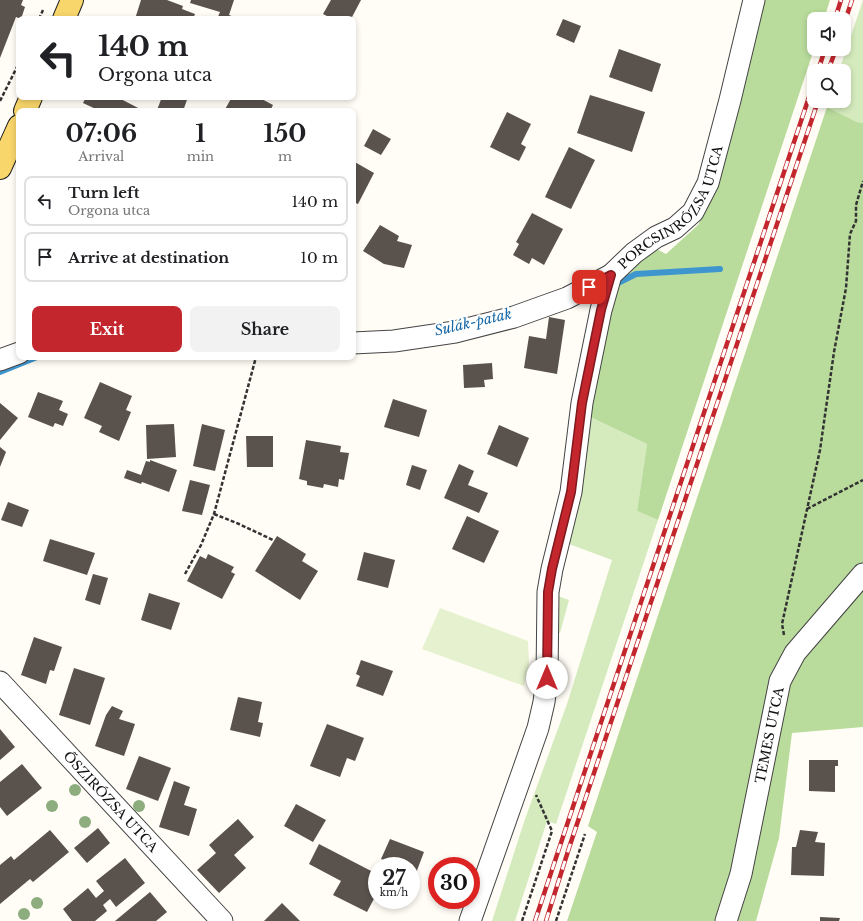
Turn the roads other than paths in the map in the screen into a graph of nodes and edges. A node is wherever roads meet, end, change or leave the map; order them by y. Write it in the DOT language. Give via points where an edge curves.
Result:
graph roads {
  1 [pos="72,0"];
  2 [pos="754,0"];
  3 [pos="65,16"];
  4 [pos="16,132"];
  5 [pos="2,161"];
  6 [pos="611,275"];
  7 [pos="356,343"];
  8 [pos="16,354"];
  9 [pos="0,360"];
  10 [pos="863,574"];
  11 [pos="0,682"];
  12 [pos="222,921"];
  13 [pos="470,921"];
  14 [pos="726,921"];
  1 -- 3 [label="main road"];
  2 -- 6 [label="street, PORCSINRÓZSA UTCA" via="708,183 694,212 675,228 656,237 634,253"];
  4 -- 5 [label="main road"];
  6 -- 7 [label="street" via="567,298 514,317 455,332 394,341"];
  6 -- 13 [label="street, PORCSINRÓZSA UTCA" via="601,310 582,403 571,492 548,592 547,678 544,702 538,728"];
  8 -- 9 [label="street"];
  10 -- 14 [label="street, TEMES UTCA" via="795,653 780,681 741,874"];
  11 -- 12 [label="street, ŐSZIRÓZSA UTCA"];
}
